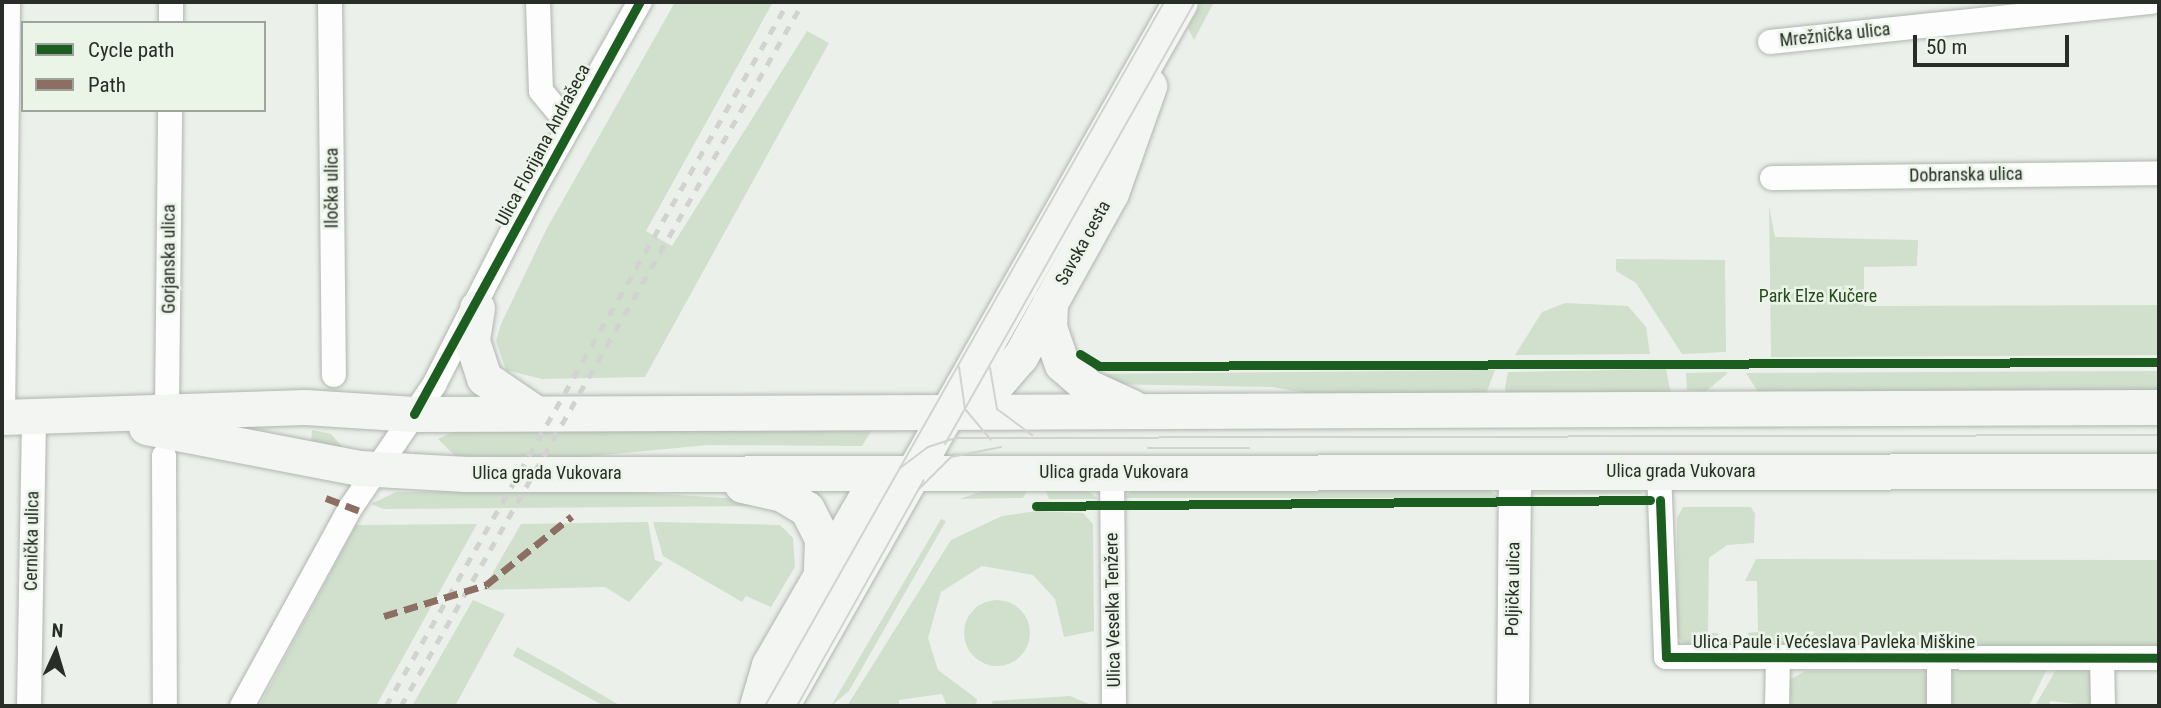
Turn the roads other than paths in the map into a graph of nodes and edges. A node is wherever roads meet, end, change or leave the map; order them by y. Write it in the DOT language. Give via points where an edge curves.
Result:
graph roads {
  1 [pos="8,2"];
  2 [pos="171,2"];
  3 [pos="330,2"];
  4 [pos="538,2"];
  5 [pos="640,2"];
  6 [pos="1180,2"];
  7 [pos="2151,2"];
  8 [pos="170,21"];
  9 [pos="1160,35"];
  10 [pos="1770,42"];
  11 [pos="170,112"];
  12 [pos="570,126"];
  13 [pos="2159,173"];
  14 [pos="1772,178"];
  15 [pos="1050,302"];
  16 [pos="477,308"];
  17 [pos="334,375"];
  18 [pos="2159,407"];
  19 [pos="167,408"];
  20 [pos="1148,412"];
  21 [pos="947,413"];
  22 [pos="414,414"];
  23 [pos="537,414"];
  24 [pos="13,417"];
  25 [pos="74,417"];
  26 [pos="164,456"];
  27 [pos="378,470"];
  28 [pos="1515,471"];
  29 [pos="1660,471"];
  30 [pos="2159,471"];
  31 [pos="913,472"];
  32 [pos="1112,472"];
  33 [pos="705,473"];
  34 [pos="820,575"];
  35 [pos="1778,657"];
  36 [pos="2102,658"];
  37 [pos="2159,658"];
  38 [pos="1939,659"];
  39 [pos="29,706"];
  40 [pos="165,706"];
  41 [pos="242,706"];
  42 [pos="757,706"];
  43 [pos="781,706"];
  44 [pos="1114,706"];
  45 [pos="1513,706"];
  46 [pos="1777,706"];
  47 [pos="1939,706"];
  48 [pos="2103,706"];
  1 -- 24 [label="street, Cernička ulica"];
  2 -- 8 [label="street"];
  3 -- 17 [label="street, Iločka ulica"];
  4 -- 12 [label="street" via="541,91"];
  5 -- 12 [label="street, Ulica Florijana Andrašeca"];
  6 -- 9 [label="main road, Savska cesta"];
  7 -- 10 [label="street, Mrežnička ulica"];
  9 -- 15 [label="main road, Savska cesta" via="1116,181"];
  9 -- 21 [label="main road, Savska cesta"];
  11 -- 19 [label="street, Gorjanska ulica"];
  12 -- 16 [label="street, Ulica Florijana Andrašeca"];
  13 -- 14 [label="street, Dobranska ulica"];
  15 -- 20 [label="main road" via="1049,327 1062,365 1088,387"];
  15 -- 21 [label="main road, Savska cesta" via="1008,373"];
  16 -- 22 [label="street, Ulica Florijana Andrašeca"];
  16 -- 23 [label="main road" via="472,341 484,377 500,395"];
  18 -- 20 [label="main road, Ulica grada Vukovara"];
  19 -- 22 [label="main road, Ulica grada Vukovara"];
  19 -- 25 [label="main road, Ulica grada Vukovara"];
  20 -- 21 [label="main road, Ulica grada Vukovara"];
  21 -- 23 [label="main road, Ulica grada Vukovara"];
  21 -- 31 [label="main road, Savska cesta"];
  22 -- 23 [label="main road, Ulica grada Vukovara"];
  22 -- 27 [label="street, Ulica Florijana Andrašeca"];
  24 -- 25 [label="main road, Ulica grada Vukovara"];
  24 -- 39 [label="street, Cernička ulica"];
  25 -- 27 [label="main road, Ulica grada Vukovara" via="235,439"];
  26 -- 40 [label="street"];
  27 -- 33 [label="main road, Ulica grada Vukovara"];
  27 -- 41 [label="street, Ulica Florijana Andrašeca" via="351,507"];
  28 -- 29 [label="main road, Ulica grada Vukovara"];
  28 -- 32 [label="main road, Ulica grada Vukovara"];
  28 -- 45 [label="street, Poljička ulica"];
  29 -- 30 [label="main road, Ulica grada Vukovara"];
  29 -- 35 [label="street, Ulica Paule i Većeslava Pavleka Miškine" via="1665,657"];
  31 -- 32 [label="main road, Ulica grada Vukovara"];
  31 -- 33 [label="main road, Ulica grada Vukovara"];
  31 -- 34 [label="main road" via="870,492"];
  31 -- 43 [label="main road, Savska cesta"];
  32 -- 44 [label="street, Ulica Veselka Tenžere"];
  33 -- 34 [label="main road" via="782,494 807,509 822,539"];
  34 -- 42 [label="main road" via="769,665"];
  35 -- 38 [label="street, Ulica Paule i Većeslava Pavleka Miškine"];
  35 -- 46 [label="street"];
  36 -- 37 [label="street, Ulica Paule i Većeslava Pavleka Miškine"];
  36 -- 38 [label="street, Ulica Paule i Većeslava Pavleka Miškine"];
  36 -- 48 [label="street"];
  38 -- 47 [label="street"];
}
